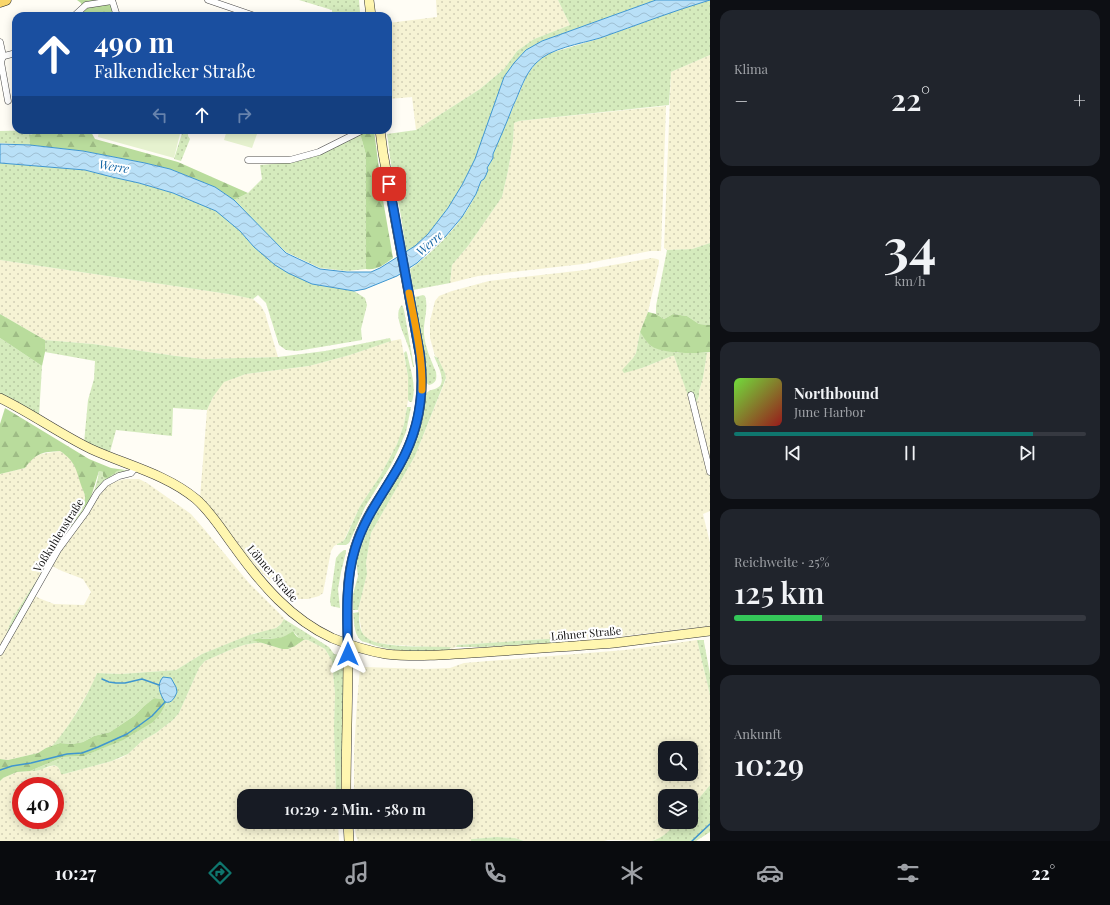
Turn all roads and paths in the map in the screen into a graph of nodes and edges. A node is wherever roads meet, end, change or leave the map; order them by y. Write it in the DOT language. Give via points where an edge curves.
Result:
graph roads {
  1 [pos="112,0"];
  2 [pos="208,0"];
  3 [pos="369,0"];
  4 [pos="78,12"];
  5 [pos="116,12"];
  6 [pos="242,12"];
  7 [pos="370,12"];
  8 [pos="0,42"];
  9 [pos="12,54"];
  10 [pos="1,57"];
  11 [pos="8,101"];
  12 [pos="355,134"];
  13 [pos="381,134"];
  14 [pos="248,160"];
  15 [pos="691,395"];
  16 [pos="0,398"];
  17 [pos="136,467"];
  18 [pos="710,472"];
  19 [pos="710,631"];
  20 [pos="348,644"];
  21 [pos="0,652"];
  22 [pos="346,789"];
  23 [pos="348,829"];
  24 [pos="349,841"];
  1 -- 4 [label="street" via="86,5"];
  1 -- 5 [label="street"];
  2 -- 6 [label="street"];
  3 -- 7 [label="main road"];
  8 -- 10 [label="street"];
  9 -- 10 [label="street"];
  10 -- 11 [label="street"];
  12 -- 14 [label="street" via="319,152 290,160"];
  13 -- 20 [label="main road" via="422,373 420,406 407,451 374,506 355,549 349,582"];
  15 -- 18 [label="street"];
  16 -- 17 [label="main road, Löhner Straße" via="86,446"];
  17 -- 20 [label="main road, Löhner Straße" via="180,488 194,498 212,516 277,598 299,618"];
  17 -- 21 [label="street, Voßkuhlenstraße" via="131,473 106,483 97,493 58,550"];
  19 -- 20 [label="main road, Löhner Straße" via="572,646 425,655 386,654"];
  20 -- 22 [label="main road"];
  23 -- 24 [label="main road"];
}
